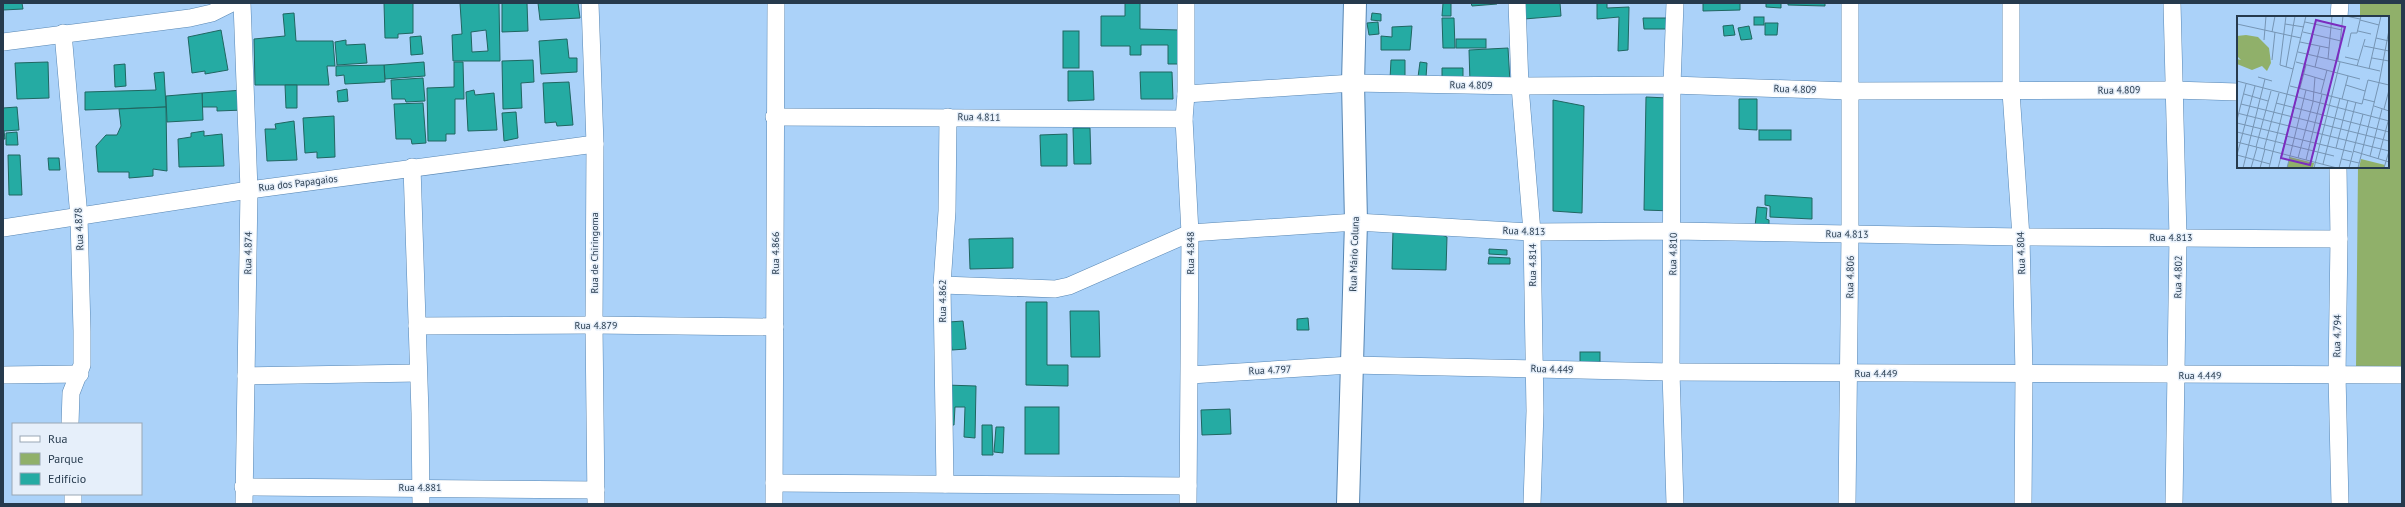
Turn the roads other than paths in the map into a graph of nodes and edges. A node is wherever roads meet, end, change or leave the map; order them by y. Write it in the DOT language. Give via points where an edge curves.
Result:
graph roads {
  1 [pos="232,3"];
  2 [pos="242,3"];
  3 [pos="590,3"];
  4 [pos="776,3"];
  5 [pos="1186,3"];
  6 [pos="1355,3"];
  7 [pos="1516,3"];
  8 [pos="1675,3"];
  9 [pos="1850,3"];
  10 [pos="2011,3"];
  11 [pos="2172,3"];
  12 [pos="2340,3"];
  13 [pos="2339,16"];
  14 [pos="64,33"];
  15 [pos="3,42"];
  16 [pos="1353,83"];
  17 [pos="1672,85"];
  18 [pos="1520,86"];
  19 [pos="2173,90"];
  20 [pos="1849,91"];
  21 [pos="2011,92"];
  22 [pos="2237,92"];
  23 [pos="1186,94"];
  24 [pos="774,117"];
  25 [pos="948,117"];
  26 [pos="1184,119"];
  27 [pos="595,144"];
  28 [pos="412,167"];
  29 [pos="2338,168"];
  30 [pos="249,190"];
  31 [pos="79,217"];
  32 [pos="1356,222"];
  33 [pos="3,228"];
  34 [pos="1673,231"];
  35 [pos="1532,232"];
  36 [pos="1190,233"];
  37 [pos="1850,234"];
  38 [pos="2021,237"];
  39 [pos="2178,237"];
  40 [pos="2339,239"];
  41 [pos="942,285"];
  42 [pos="594,325"];
  43 [pos="417,326"];
  44 [pos="775,327"];
  45 [pos="1351,365"];
  46 [pos="1533,368"];
  47 [pos="1671,372"];
  48 [pos="418,373"];
  49 [pos="1848,373"];
  50 [pos="80,374"];
  51 [pos="2024,374"];
  52 [pos="3,375"];
  53 [pos="1190,375"];
  54 [pos="2176,375"];
  55 [pos="2337,375"];
  56 [pos="2402,375"];
  57 [pos="246,376"];
  58 [pos="70,423"];
  59 [pos="774,483"];
  60 [pos="945,484"];
  61 [pos="1188,486"];
  62 [pos="243,487"];
  63 [pos="421,496"];
  64 [pos="596,497"];
  65 [pos="244,504"];
  66 [pos="774,504"];
  67 [pos="1188,504"];
  68 [pos="1348,504"];
  69 [pos="1532,504"];
  70 [pos="1675,504"];
  71 [pos="1847,504"];
  72 [pos="2023,504"];
  73 [pos="2174,504"];
  74 [pos="2340,504"];
  1 -- 14 [label="street" via="212,13 190,18"];
  2 -- 30 [label="street, Rua 4.874"];
  3 -- 27 [label="street, Rua de Chiringoma"];
  4 -- 24 [label="street, Rua 4.866"];
  5 -- 23 [label="street, Rua 4.848"];
  6 -- 16 [label="main road, Rua Mário Coluna"];
  7 -- 18 [label="street, Rua 4.814"];
  8 -- 17 [label="street, Rua 4.810"];
  9 -- 20 [label="street, Rua 4.806"];
  10 -- 21 [label="street, Rua 4.804"];
  11 -- 19 [label="street, Rua 4.802"];
  12 -- 13 [label="street"];
  14 -- 15 [label="street"];
  14 -- 31 [label="street, Rua 4.878"];
  16 -- 18 [label="street, Rua 4.809"];
  16 -- 23 [label="street, Rua 4.809"];
  16 -- 32 [label="main road, Rua Mário Coluna"];
  17 -- 18 [label="street, Rua 4.809"];
  17 -- 20 [label="street, Rua 4.809"];
  17 -- 34 [label="street, Rua 4.810"];
  18 -- 35 [label="street, Rua 4.814"];
  19 -- 21 [label="street, Rua 4.809"];
  19 -- 22 [label="street, Rua 4.809"];
  19 -- 39 [label="street, Rua 4.802"];
  20 -- 21 [label="street, Rua 4.809"];
  20 -- 37 [label="street, Rua 4.806"];
  21 -- 38 [label="street, Rua 4.804"];
  23 -- 26 [label="street, Rua 4.848"];
  24 -- 25 [label="street, Rua 4.811"];
  24 -- 44 [label="street, Rua 4.866"];
  25 -- 26 [label="street, Rua 4.811"];
  25 -- 41 [label="street, Rua 4.862" via="947,211"];
  26 -- 36 [label="street, Rua 4.848"];
  27 -- 28 [label="street, Rua dos Papagaios"];
  27 -- 42 [label="street, Rua de Chiringoma"];
  28 -- 30 [label="street, Rua dos Papagaios"];
  28 -- 43 [label="street"];
  29 -- 40 [label="street, Rua 4.794"];
  30 -- 31 [label="street, Rua dos Papagaios"];
  30 -- 57 [label="street, Rua 4.874"];
  31 -- 33 [label="street, Rua dos Papagaios"];
  31 -- 50 [label="street, Rua 4.878" via="82,331"];
  32 -- 35 [label="street, Rua 4.813"];
  32 -- 36 [label="street, Rua 4.813"];
  32 -- 45 [label="main road, Rua Mário Coluna"];
  34 -- 35 [label="street, Rua 4.813"];
  34 -- 37 [label="street, Rua 4.813"];
  34 -- 47 [label="street, Rua 4.810"];
  35 -- 46 [label="street, Rua 4.814"];
  36 -- 41 [label="street, Rua 4.813" via="1069,286 1026,288"];
  36 -- 53 [label="street, Rua 4.848"];
  37 -- 38 [label="street, Rua 4.813"];
  37 -- 49 [label="street, Rua 4.806"];
  38 -- 39 [label="street, Rua 4.813"];
  38 -- 51 [label="street, Rua 4.804"];
  39 -- 40 [label="street, Rua 4.813"];
  39 -- 54 [label="street, Rua 4.802"];
  40 -- 55 [label="street, Rua 4.794"];
  41 -- 60 [label="street, Rua 4.862"];
  42 -- 43 [label="street, Rua 4.879"];
  42 -- 44 [label="street, Rua 4.879"];
  42 -- 64 [label="street, Rua de Chiringoma"];
  43 -- 48 [label="street"];
  44 -- 59 [label="street, Rua 4.866"];
  45 -- 46 [label="street, Rua 4.449"];
  45 -- 53 [label="street, Rua 4.797"];
  45 -- 68 [label="main road, Rua Mário Coluna"];
  46 -- 47 [label="street, Rua 4.449"];
  46 -- 69 [label="street, Rua 4.814" via="1535,411"];
  47 -- 49 [label="street, Rua 4.449"];
  47 -- 70 [label="street, Rua 4.810"];
  48 -- 57 [label="street"];
  48 -- 63 [label="street"];
  49 -- 51 [label="street, Rua 4.449"];
  49 -- 71 [label="street, Rua 4.806"];
  50 -- 52 [label="street"];
  50 -- 58 [label="street, Rua 4.878" via="71,393"];
  51 -- 54 [label="street, Rua 4.449"];
  51 -- 72 [label="street, Rua 4.804"];
  53 -- 61 [label="street, Rua 4.848"];
  54 -- 55 [label="street, Rua 4.449"];
  54 -- 73 [label="street, Rua 4.802"];
  55 -- 56 [label="street, Rua 4.449"];
  55 -- 74 [label="street, Rua 4.794"];
  57 -- 62 [label="street, Rua 4.874"];
  59 -- 60 [label="street"];
  59 -- 66 [label="street, Rua 4.866"];
  60 -- 61 [label="street"];
  61 -- 67 [label="street, Rua 4.848"];
  62 -- 63 [label="street, Rua 4.881"];
  62 -- 65 [label="street, Rua 4.874"];
  63 -- 64 [label="street, Rua 4.881"];
}
